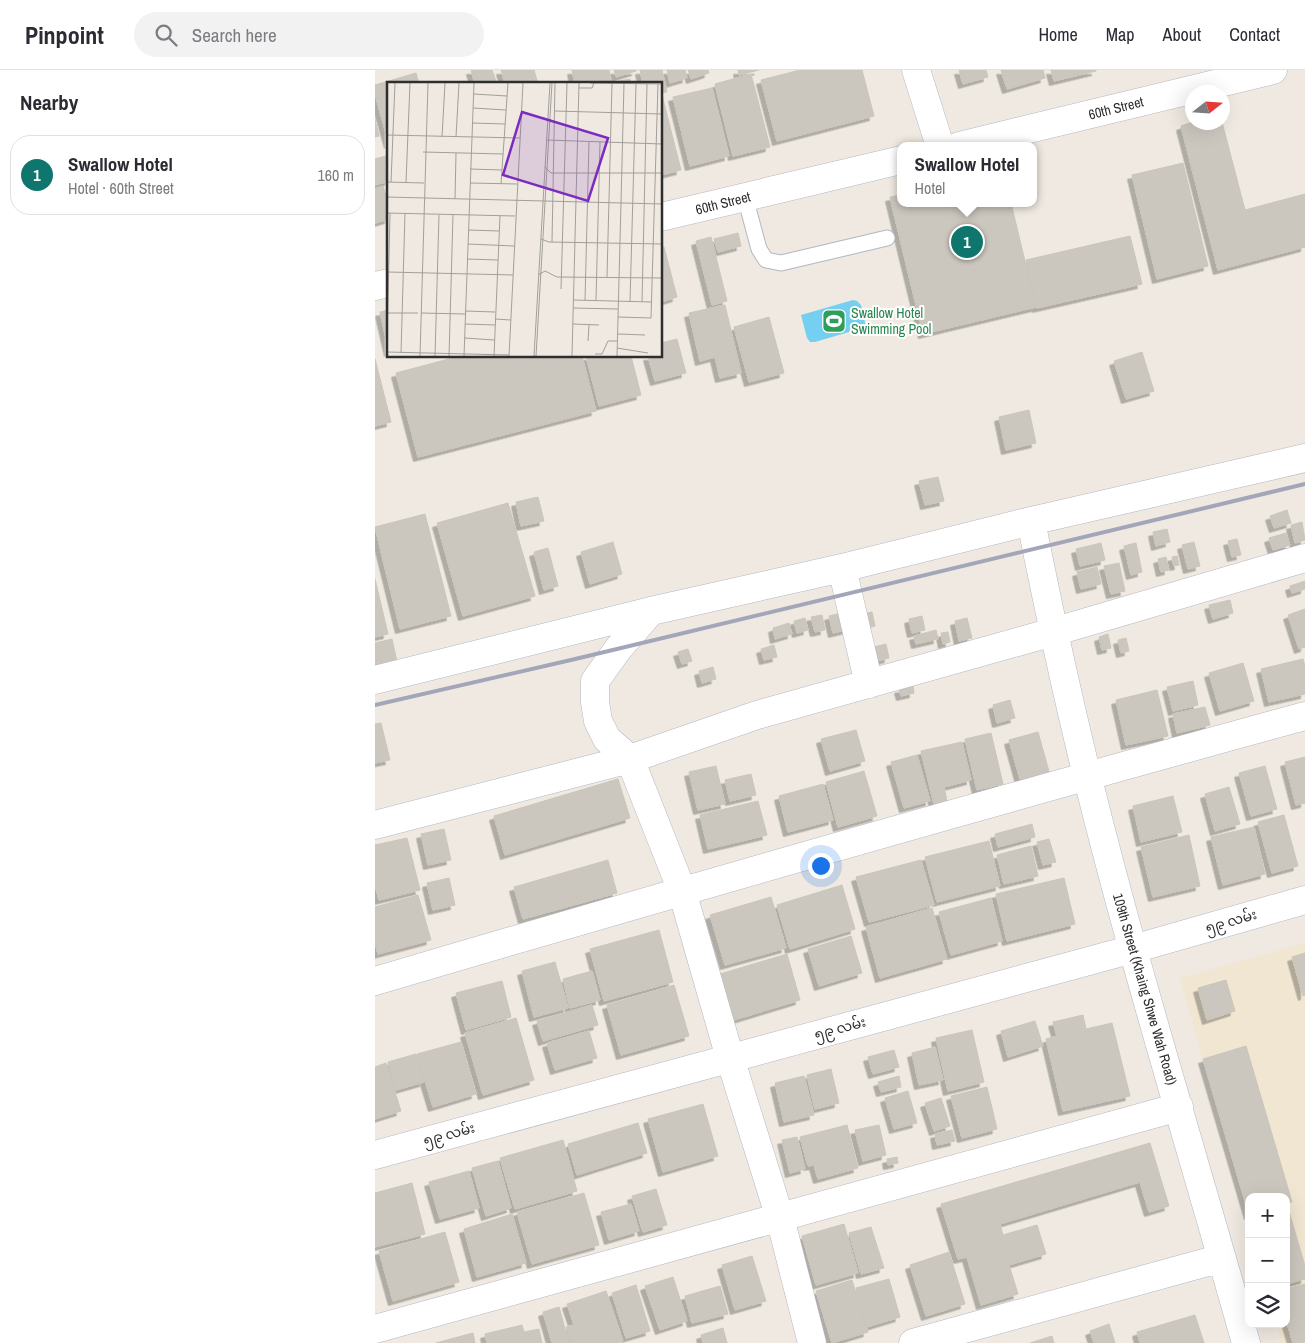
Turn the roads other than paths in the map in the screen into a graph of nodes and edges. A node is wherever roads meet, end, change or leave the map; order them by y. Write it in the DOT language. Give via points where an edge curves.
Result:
graph roads {
  1 [pos="917,70"];
  2 [pos="1273,70"];
  3 [pos="940,142"];
  4 [pos="976,142"];
  5 [pos="897,161"];
  6 [pos="745,197"];
  7 [pos="663,217"];
  8 [pos="887,238"];
  9 [pos="1305,458"];
  10 [pos="1031,521"];
  11 [pos="1305,558"];
  12 [pos="842,568"];
  13 [pos="651,611"];
  14 [pos="1053,632"];
  15 [pos="375,680"];
  16 [pos="869,684"];
  17 [pos="1305,716"];
  18 [pos="630,758"];
  19 [pos="1087,776"];
  20 [pos="375,826"];
  21 [pos="682,891"];
  22 [pos="1305,900"];
  23 [pos="1133,949"];
  24 [pos="375,981"];
  25 [pos="730,1058"];
  26 [pos="1179,1107"];
  27 [pos="375,1155"];
  28 [pos="780,1218"];
  29 [pos="1222,1258"];
  30 [pos="375,1329"];
  31 [pos="811,1343"];
  32 [pos="913,1343"];
  33 [pos="1246,1343"];
  1 -- 3 [label="street"];
  2 -- 4 [label="street, 60th Street"];
  5 -- 6 [label="street, 60th Street"];
  6 -- 7 [label="street, 60th Street"];
  6 -- 8 [label="lane" via="759,249 766,260 781,263"];
  9 -- 10 [label="street"];
  10 -- 12 [label="street"];
  10 -- 14 [label="street, 109th Street (Khaing Shwe Wah Road)"];
  11 -- 14 [label="street"];
  12 -- 13 [label="street"];
  12 -- 16 [label="street"];
  13 -- 15 [label="street"];
  13 -- 18 [label="street" via="617,649 595,681 598,721 607,738"];
  14 -- 16 [label="street"];
  14 -- 19 [label="street, 109th Street (Khaing Shwe Wah Road)"];
  16 -- 18 [label="street" via="757,715"];
  17 -- 19 [label="street"];
  18 -- 20 [label="street"];
  18 -- 21 [label="street"];
  19 -- 21 [label="street"];
  19 -- 23 [label="street, 109th Street (Khaing Shwe Wah Road)"];
  21 -- 24 [label="street"];
  21 -- 25 [label="street"];
  22 -- 23 [label="street, ၅၉ လမ်း"];
  23 -- 25 [label="street, ၅၉ လမ်း"];
  23 -- 26 [label="street, 109th Street (Khaing Shwe Wah Road)"];
  25 -- 27 [label="street, ၅၉ လမ်း"];
  25 -- 28 [label="street"];
  26 -- 28 [label="street"];
  26 -- 29 [label="street, 109th Street (Khaing Shwe Wah Road)"];
  28 -- 30 [label="street"];
  28 -- 31 [label="street"];
  29 -- 32 [label="street"];
  29 -- 33 [label="street, 109th Street (Khaing Shwe Wah Road)"];
}
